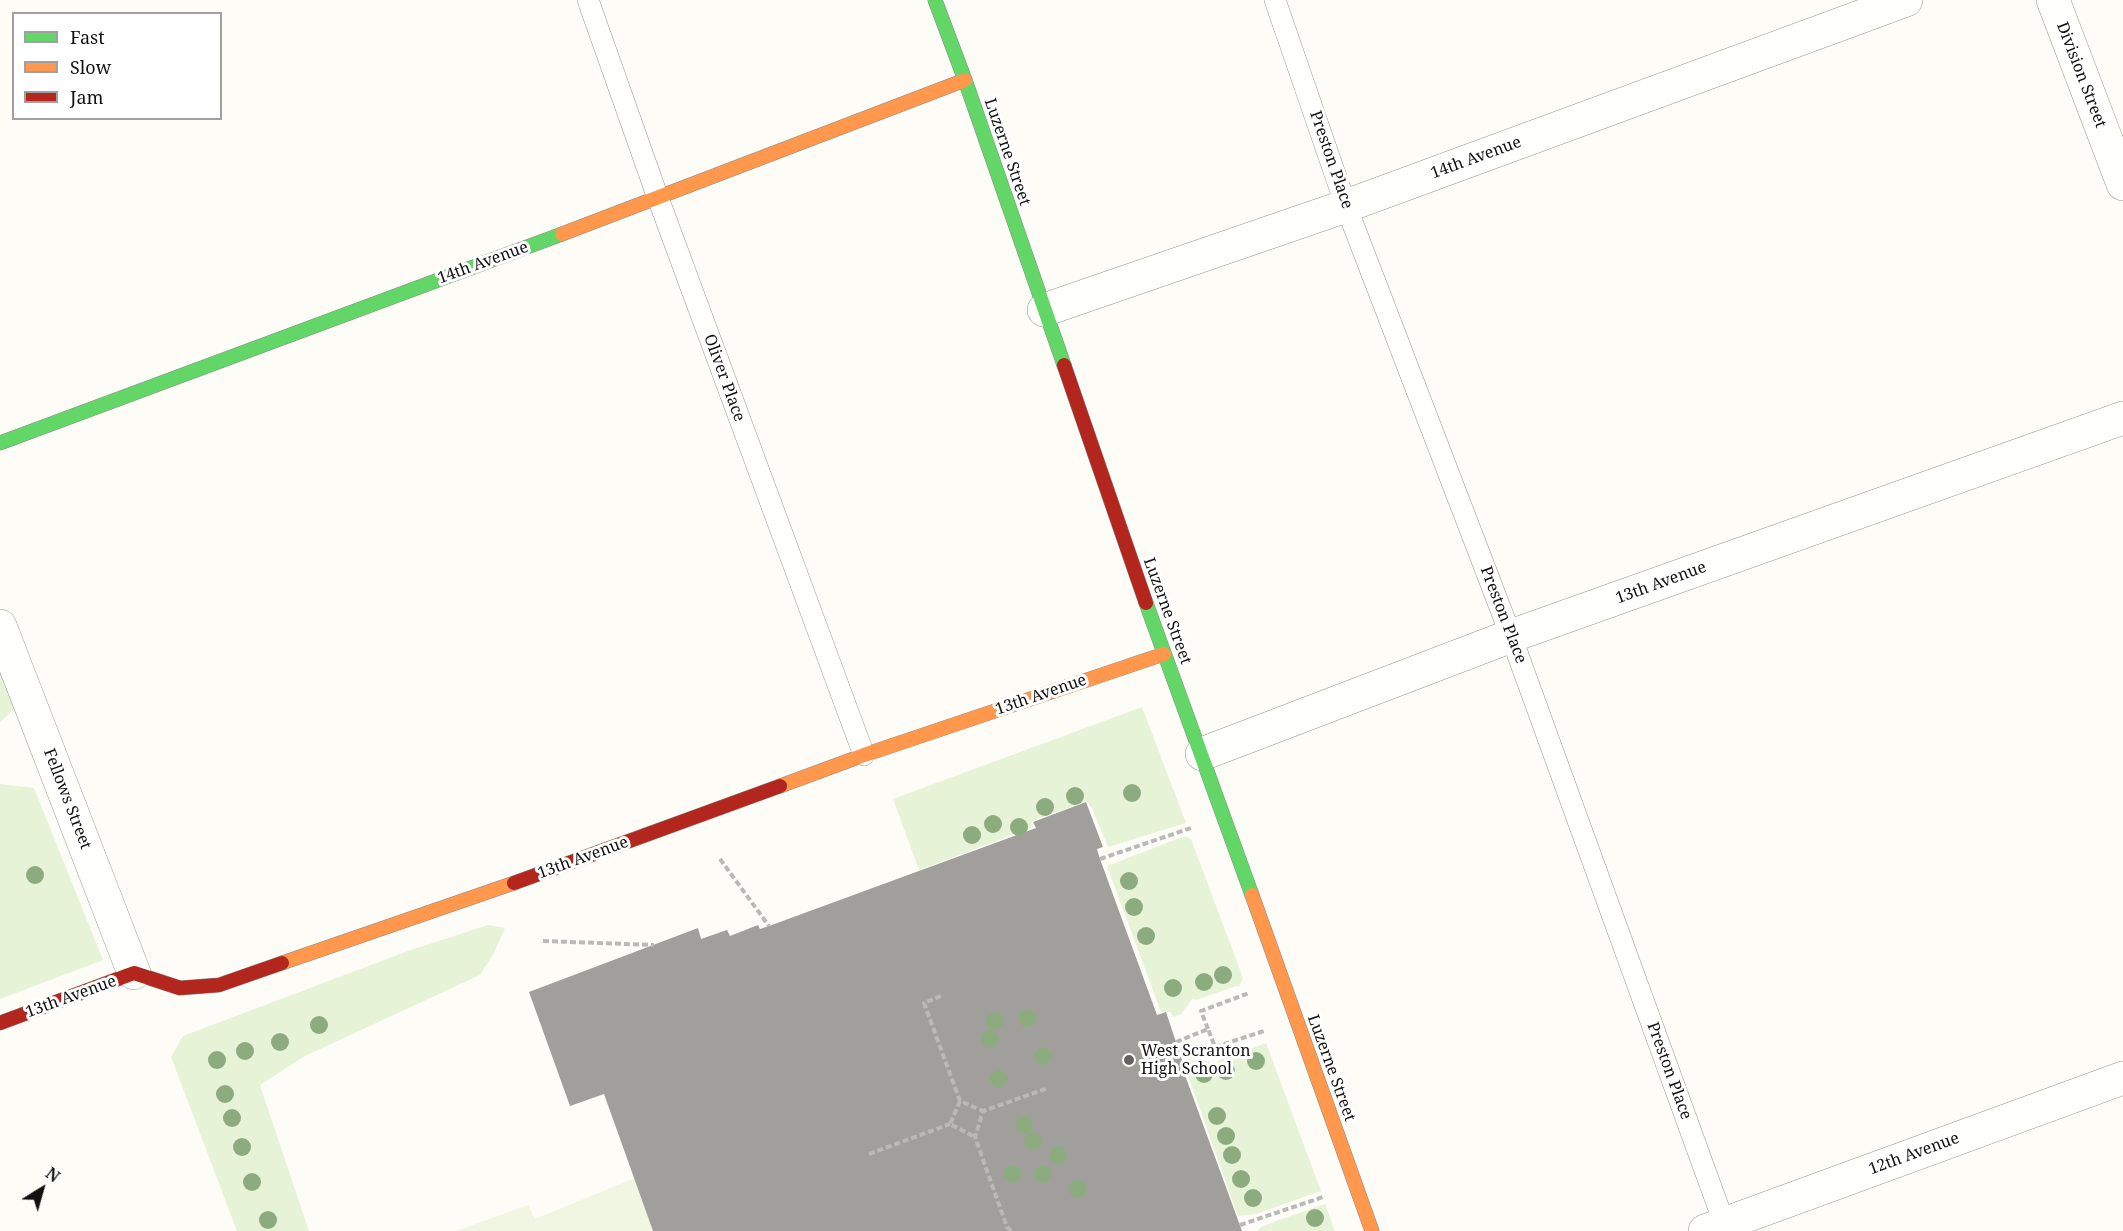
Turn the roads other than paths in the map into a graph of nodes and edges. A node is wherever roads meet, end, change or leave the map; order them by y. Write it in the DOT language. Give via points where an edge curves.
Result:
graph roads {
  1 [pos="588,0"];
  2 [pos="935,0"];
  3 [pos="1275,0"];
  4 [pos="1906,0"];
  5 [pos="2053,0"];
  6 [pos="965,80"];
  7 [pos="2123,184"];
  8 [pos="658,198"];
  9 [pos="1346,206"];
  10 [pos="1044,310"];
  11 [pos="2123,418"];
  12 [pos="0,443"];
  13 [pos="0,626"];
  14 [pos="1511,636"];
  15 [pos="1164,654"];
  16 [pos="1202,754"];
  17 [pos="864,755"];
  18 [pos="134,973"];
  19 [pos="0,1023"];
  20 [pos="2123,1078"];
  21 [pos="1719,1228"];
  22 [pos="1372,1231"];
  1 -- 8 [label="lane, Oliver Place"];
  2 -- 6 [label="street, Luzerne Street"];
  3 -- 9 [label="lane, Preston Place"];
  4 -- 9 [label="street, 14th Avenue"];
  5 -- 7 [label="street, Division Street"];
  6 -- 8 [label="street, 14th Avenue"];
  6 -- 10 [label="street, Luzerne Street"];
  8 -- 12 [label="street, 14th Avenue"];
  8 -- 17 [label="lane, Oliver Place"];
  9 -- 10 [label="street, 14th Avenue"];
  9 -- 14 [label="lane, Preston Place"];
  10 -- 15 [label="street, Luzerne Street"];
  11 -- 14 [label="street, 13th Avenue"];
  13 -- 18 [label="street, Fellows Street"];
  14 -- 16 [label="street, 13th Avenue"];
  14 -- 21 [label="lane, Preston Place"];
  15 -- 16 [label="street, Luzerne Street"];
  15 -- 17 [label="street, 13th Avenue"];
  16 -- 22 [label="street, Luzerne Street"];
  17 -- 18 [label="street, 13th Avenue" via="523,880 219,985 180,988"];
  18 -- 19 [label="street, 13th Avenue"];
  20 -- 21 [label="street, 12th Avenue"];
}
